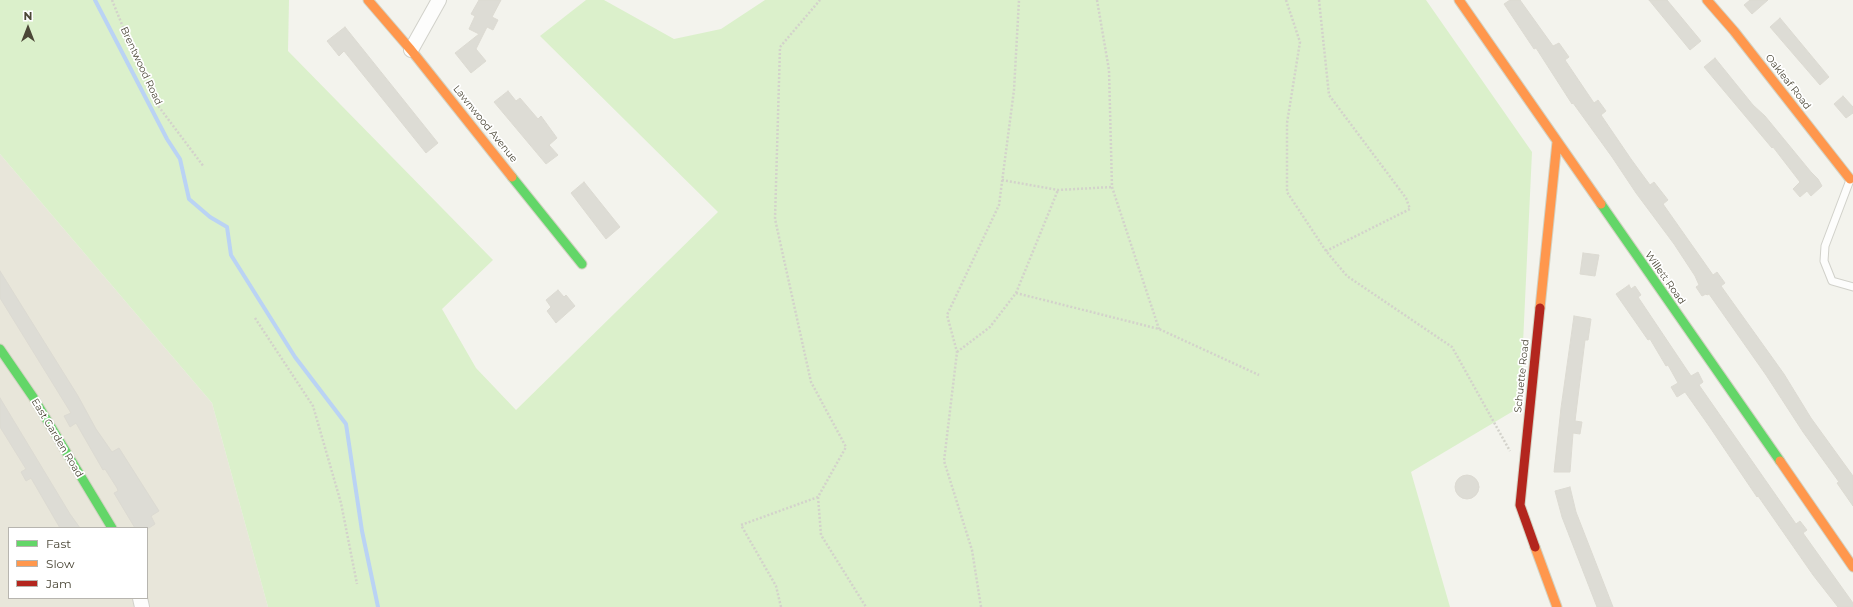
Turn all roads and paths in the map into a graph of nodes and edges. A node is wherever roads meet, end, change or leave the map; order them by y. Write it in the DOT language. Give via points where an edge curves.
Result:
graph roads {
  1 [pos="112,0"];
  2 [pos="368,0"];
  3 [pos="439,0"];
  4 [pos="820,0"];
  5 [pos="1019,0"];
  6 [pos="1097,0"];
  7 [pos="1286,0"];
  8 [pos="1319,0"];
  9 [pos="1460,0"];
  10 [pos="1707,0"];
  11 [pos="411,50"];
  12 [pos="1557,142"];
  13 [pos="204,167"];
  14 [pos="1852,176"];
  15 [pos="1002,180"];
  16 [pos="1112,187"];
  17 [pos="1058,190"];
  18 [pos="1326,251"];
  19 [pos="582,264"];
  20 [pos="1853,287"];
  21 [pos="1016,293"];
  22 [pos="255,318"];
  23 [pos="1159,329"];
  24 [pos="0,349"];
  25 [pos="956,352"];
  26 [pos="1259,375"];
  27 [pos="1512,455"];
  28 [pos="818,497"];
  29 [pos="111,527"];
  30 [pos="1853,567"];
  31 [pos="357,584"];
  32 [pos="781,607"];
  33 [pos="866,607"];
  34 [pos="982,607"];
  35 [pos="1557,607"];
  1 -- 13 [label="path, Brentwood Road" via="140,69 160,107"];
  2 -- 11 [label="street, Lawnwood Avenue"];
  3 -- 11 [label="street"];
  4 -- 28 [label="path" via="780,47 775,219 810,382 846,448"];
  5 -- 15 [label="path" via="1014,90"];
  6 -- 16 [label="path" via="1109,70"];
  7 -- 18 [label="path" via="1300,42 1287,123 1287,192"];
  8 -- 18 [label="path" via="1329,95 1406,198 1410,209"];
  9 -- 12 [label="street, Willett Road"];
  10 -- 14 [label="street, Oakleaf Road"];
  11 -- 19 [label="street, Lawnwood Avenue"];
  12 -- 30 [label="street, Willett Road"];
  12 -- 35 [label="street, Schuette Road" via="1520,505"];
  14 -- 20 [label="lane" via="1824,246 1824,261 1832,281"];
  15 -- 17 [label="path"];
  15 -- 25 [label="path" via="999,205 947,315"];
  16 -- 17 [label="path"];
  16 -- 23 [label="path"];
  17 -- 21 [label="path"];
  18 -- 27 [label="path" via="1347,276 1452,347"];
  21 -- 23 [label="path"];
  21 -- 25 [label="path" via="990,327"];
  22 -- 31 [label="path" via="313,406 341,503"];
  23 -- 26 [label="path"];
  24 -- 29 [label="street, East Garden Road" via="33,397"];
  25 -- 34 [label="path" via="944,461 972,550"];
  28 -- 32 [label="path" via="741,525 776,586"];
  28 -- 33 [label="path" via="821,535"];
}
